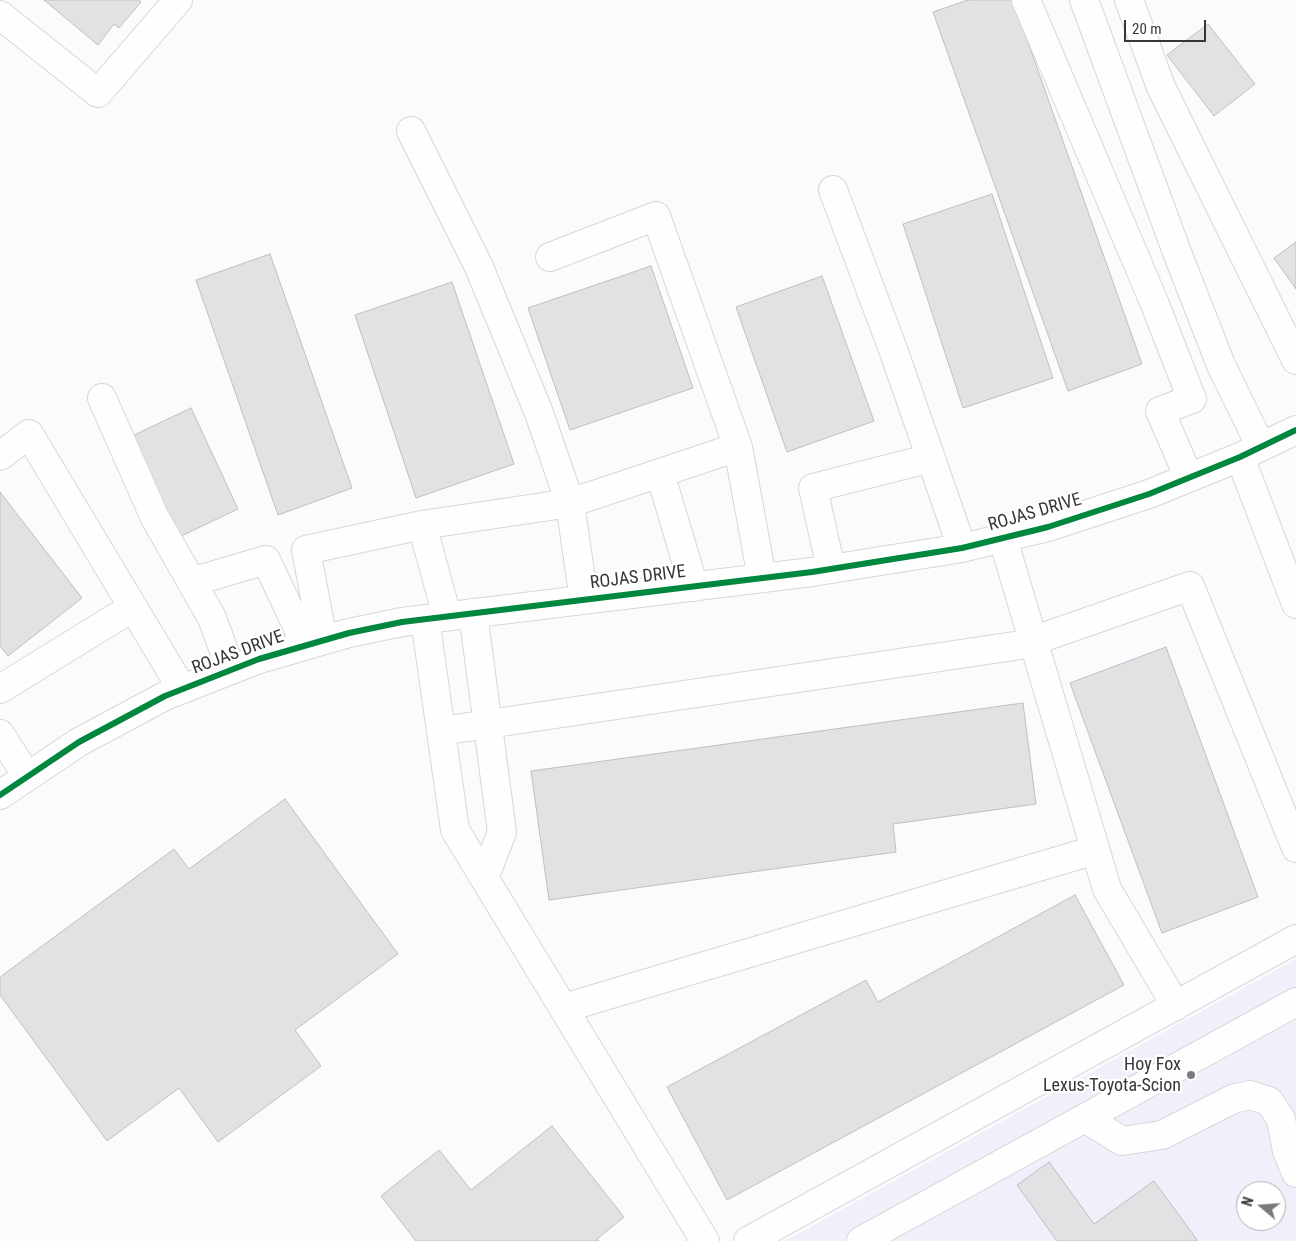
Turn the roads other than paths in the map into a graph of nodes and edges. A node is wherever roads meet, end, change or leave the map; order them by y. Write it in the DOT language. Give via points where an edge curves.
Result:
graph roads {
  1 [pos="178,0"];
  2 [pos="1026,0"];
  3 [pos="1084,0"];
  4 [pos="1129,0"];
  5 [pos="0,15"];
  6 [pos="411,132"];
  7 [pos="834,190"];
  8 [pos="550,257"];
  9 [pos="1296,360"];
  10 [pos="102,398"];
  11 [pos="1296,430"];
  12 [pos="738,447"];
  13 [pos="1250,452"];
  14 [pos="0,456"];
  15 [pos="931,458"];
  16 [pos="660,473"];
  17 [pos="1189,478"];
  18 [pos="570,504"];
  19 [pos="422,525"];
  20 [pos="1002,539"];
  21 [pos="962,548"];
  22 [pos="831,569"];
  23 [pos="762,578"];
  24 [pos="192,582"];
  25 [pos="694,587"];
  26 [pos="584,600"];
  27 [pos="1296,604"];
  28 [pos="133,607"];
  29 [pos="473,613"];
  30 [pos="436,618"];
  31 [pos="1032,642"];
  32 [pos="314,643"];
  33 [pos="230,670"];
  34 [pos="0,689"];
  35 [pos="182,689"];
  36 [pos="488,722"];
  37 [pos="441,731"];
  38 [pos="0,734"];
  39 [pos="27,776"];
  40 [pos="0,795"];
  41 [pos="1296,848"];
  42 [pos="1095,850"];
  43 [pos="485,876"];
  44 [pos="1296,939"];
  45 [pos="1296,1002"];
  46 [pos="1176,1006"];
  47 [pos="564,1008"];
  48 [pos="1085,1118"];
  49 [pos="1296,1173"];
  50 [pos="705,1241"];
  51 [pos="748,1241"];
  52 [pos="861,1241"];
  1 -- 5 [label="street" via="98,93"];
  2 -- 17 [label="street" via="1192,399 1160,411"];
  3 -- 13 [label="street" via="1221,365"];
  4 -- 9 [label="street" via="1161,87"];
  6 -- 18 [label="street" via="479,267 539,413"];
  7 -- 15 [label="street"];
  8 -- 12 [label="street" via="656,216"];
  10 -- 24 [label="street" via="154,516"];
  11 -- 13 [label="street, ROJAS DRIVE"];
  12 -- 16 [label="street"];
  12 -- 23 [label="street"];
  13 -- 17 [label="street, ROJAS DRIVE"];
  13 -- 27 [label="street"];
  14 -- 28 [label="street" via="29,434"];
  15 -- 21 [label="street"];
  15 -- 22 [label="street" via="813,488"];
  16 -- 18 [label="street"];
  16 -- 25 [label="street"];
  17 -- 20 [label="street, ROJAS DRIVE" via="1048,527"];
  18 -- 19 [label="street"];
  18 -- 26 [label="street"];
  19 -- 30 [label="street"];
  19 -- 32 [label="street" via="306,550"];
  20 -- 21 [label="street, ROJAS DRIVE"];
  20 -- 31 [label="street"];
  21 -- 22 [label="street, ROJAS DRIVE"];
  22 -- 23 [label="street, ROJAS DRIVE"];
  23 -- 25 [label="street, ROJAS DRIVE"];
  24 -- 32 [label="street" via="266,560"];
  24 -- 33 [label="street" via="212,618"];
  25 -- 26 [label="street, ROJAS DRIVE"];
  26 -- 29 [label="street, ROJAS DRIVE"];
  28 -- 34 [label="street"];
  28 -- 35 [label="street"];
  29 -- 30 [label="street, ROJAS DRIVE"];
  29 -- 36 [label="street"];
  30 -- 32 [label="street, ROJAS DRIVE" via="402,622"];
  30 -- 37 [label="street"];
  31 -- 36 [label="street"];
  31 -- 41 [label="street" via="1190,586"];
  31 -- 42 [label="street"];
  32 -- 33 [label="street, ROJAS DRIVE"];
  33 -- 35 [label="street, ROJAS DRIVE"];
  35 -- 39 [label="street, ROJAS DRIVE" via="79,742"];
  36 -- 37 [label="street"];
  36 -- 43 [label="street" via="502,832"];
  37 -- 43 [label="street" via="455,830"];
  38 -- 39 [label="street"];
  39 -- 40 [label="street, ROJAS DRIVE"];
  42 -- 46 [label="street" via="1107,888"];
  42 -- 47 [label="street"];
  43 -- 47 [label="street"];
  44 -- 46 [label="street"];
  45 -- 48 [label="street"];
  46 -- 51 [label="street"];
  47 -- 50 [label="street"];
  48 -- 49 [label="street" via="1122,1141 1162,1135 1233,1099 1250,1095 1269,1101 1281,1119 1287,1151"];
  48 -- 52 [label="street"];
}
